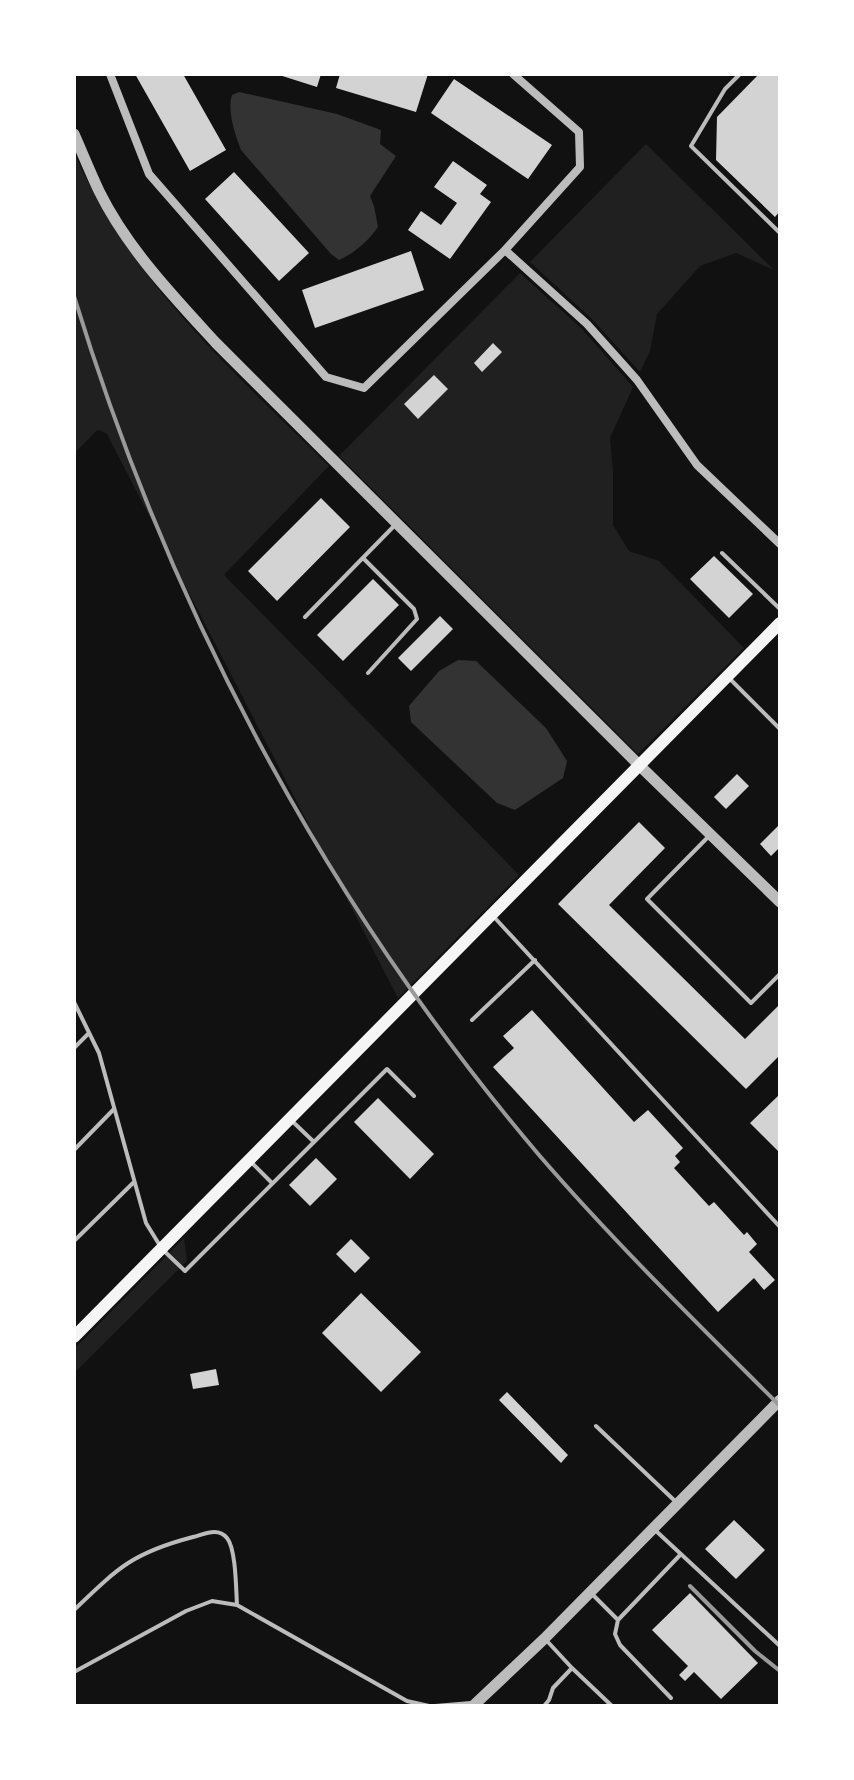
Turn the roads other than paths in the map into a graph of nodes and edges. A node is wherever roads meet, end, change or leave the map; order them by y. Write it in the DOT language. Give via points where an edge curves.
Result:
graph roads {
  1 [pos="110,74"];
  2 [pos="513,74"];
  3 [pos="740,74"];
  4 [pos="74,134"];
  5 [pos="780,233"];
  6 [pos="505,250"];
  7 [pos="396,523"];
  8 [pos="780,544"];
  9 [pos="722,553"];
  10 [pos="363,558"];
  11 [pos="780,609"];
  12 [pos="305,617"];
  13 [pos="780,623"];
  14 [pos="368,673"];
  15 [pos="727,676"];
  16 [pos="780,729"];
  17 [pos="639,765"];
  18 [pos="710,835"];
  19 [pos="780,902"];
  20 [pos="492,914"];
  21 [pos="535,960"];
  22 [pos="780,974"];
  23 [pos="74,1002"];
  24 [pos="472,1020"];
  25 [pos="89,1033"];
  26 [pos="74,1048"];
  27 [pos="414,1096"];
  28 [pos="114,1109"];
  29 [pos="290,1119"];
  30 [pos="314,1142"];
  31 [pos="74,1150"];
  32 [pos="249,1160"];
  33 [pos="134,1182"];
  34 [pos="272,1183"];
  35 [pos="780,1227"];
  36 [pos="74,1241"];
  37 [pos="162,1249"];
  38 [pos="74,1337"];
  39 [pos="780,1400"];
  40 [pos="596,1426"];
  41 [pos="678,1504"];
  42 [pos="653,1528"];
  43 [pos="681,1554"];
  44 [pos="590,1592"];
  45 [pos="237,1605"];
  46 [pos="74,1610"];
  47 [pos="618,1620"];
  48 [pos="544,1639"];
  49 [pos="780,1646"];
  50 [pos="572,1668"];
  51 [pos="74,1672"];
  52 [pos="671,1698"];
  53 [pos="475,1704"];
  54 [pos="432,1706"];
  55 [pos="544,1706"];
  56 [pos="612,1706"];
  1 -- 6 [label="street" via="149,174 326,377 364,388"];
  2 -- 6 [label="street" via="579,132 580,167"];
  3 -- 5 [label="lane" via="691,146"];
  4 -- 7 [label="street" via="100,193 160,281"];
  6 -- 8 [label="street" via="587,324 637,380 697,465"];
  7 -- 10 [label="lane"];
  7 -- 17 [label="street"];
  9 -- 11 [label="lane"];
  10 -- 12 [label="lane"];
  10 -- 14 [label="lane" via="414,609 417,619"];
  13 -- 15 [label="main road"];
  15 -- 16 [label="lane"];
  15 -- 17 [label="main road"];
  17 -- 18 [label="street"];
  17 -- 20 [label="main road"];
  18 -- 19 [label="street"];
  18 -- 22 [label="lane" via="647,899 751,1003"];
  20 -- 21 [label="lane"];
  20 -- 29 [label="main road"];
  21 -- 24 [label="lane"];
  21 -- 35 [label="lane"];
  23 -- 25 [label="lane"];
  25 -- 26 [label="lane"];
  25 -- 28 [label="lane"];
  27 -- 30 [label="lane" via="387,1069"];
  28 -- 31 [label="lane"];
  28 -- 33 [label="lane"];
  29 -- 30 [label="lane"];
  29 -- 32 [label="main road"];
  30 -- 34 [label="lane"];
  32 -- 34 [label="lane"];
  32 -- 37 [label="main road"];
  33 -- 36 [label="lane"];
  33 -- 37 [label="lane" via="146,1223"];
  34 -- 37 [label="lane" via="185,1271"];
  37 -- 38 [label="main road"];
  39 -- 41 [label="street"];
  40 -- 41 [label="lane"];
  41 -- 42 [label="street"];
  42 -- 43 [label="lane"];
  42 -- 44 [label="street"];
  43 -- 47 [label="lane"];
  43 -- 49 [label="lane"];
  44 -- 47 [label="lane"];
  44 -- 48 [label="street"];
  45 -- 46 [label="lane" via="231,1544 216,1531 136,1556"];
  45 -- 51 [label="lane" via="212,1601 186,1611"];
  45 -- 54 [label="lane" via="407,1701"];
  47 -- 52 [label="lane" via="615,1634 620,1645"];
  48 -- 50 [label="lane"];
  48 -- 53 [label="street"];
  50 -- 55 [label="lane"];
  50 -- 56 [label="lane"];
  53 -- 54 [label="lane"];
}
